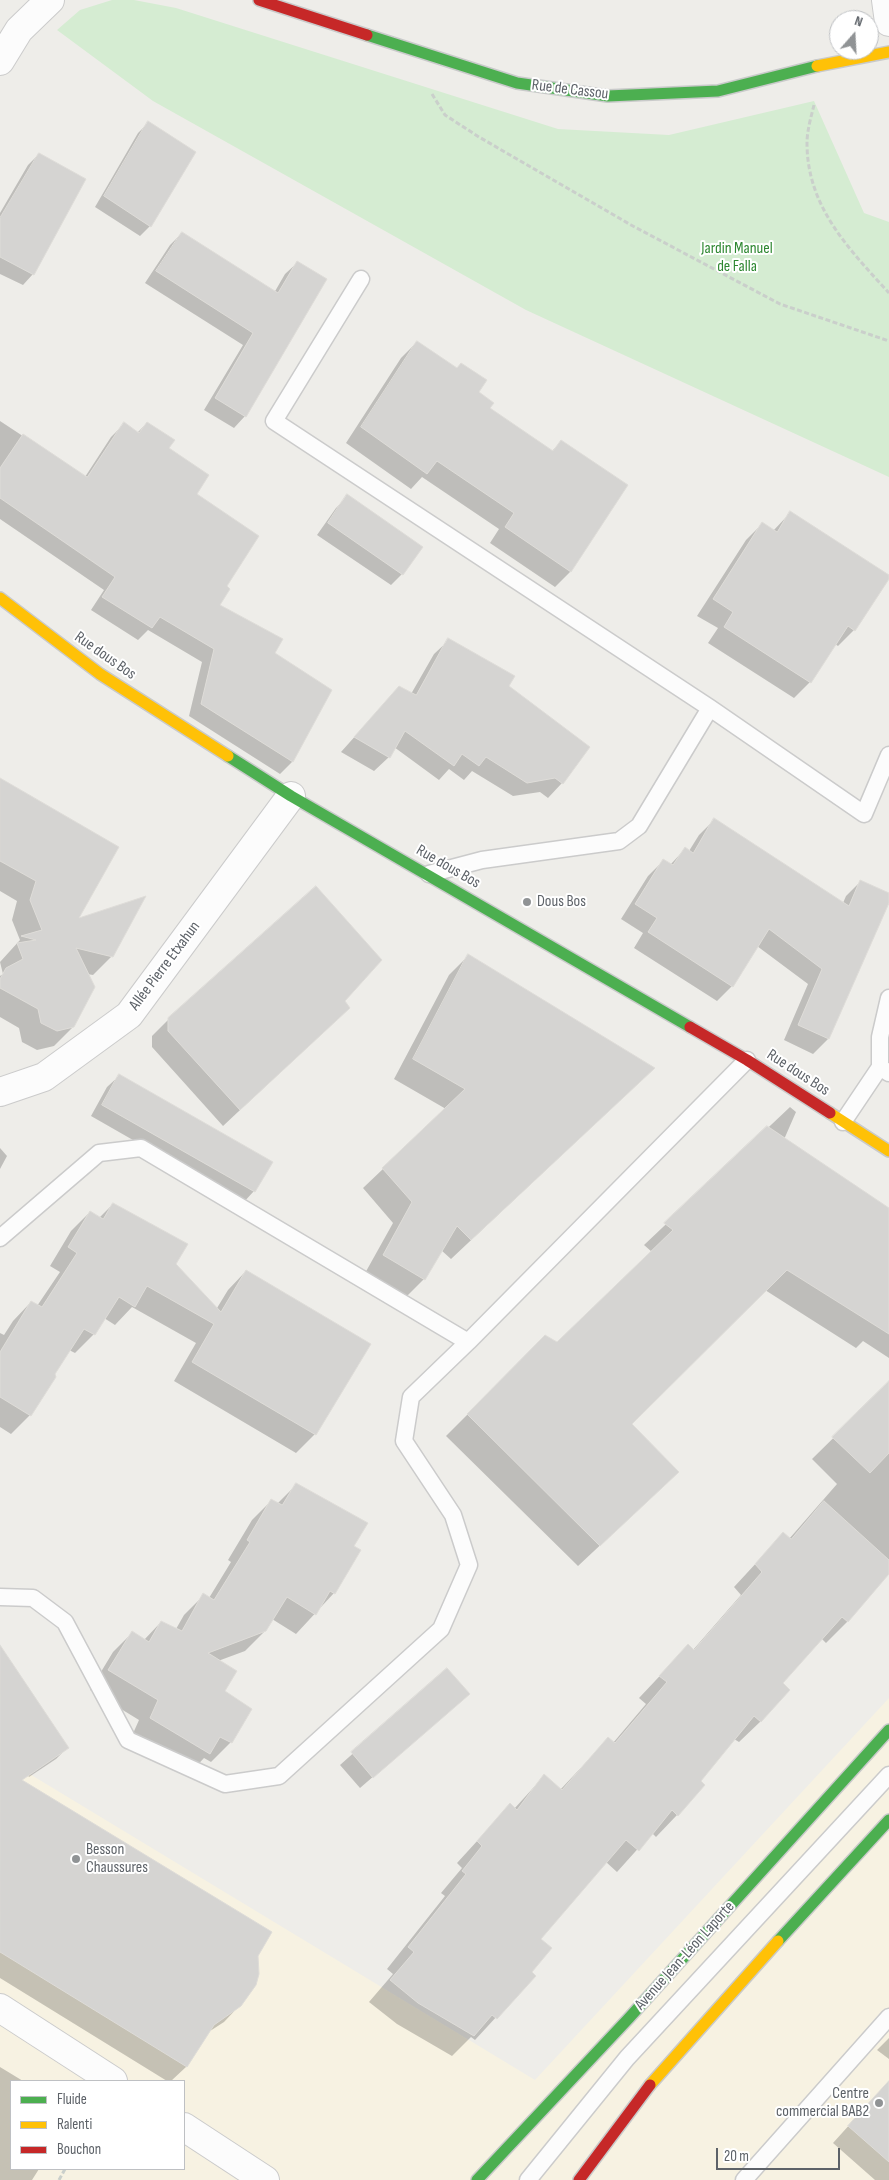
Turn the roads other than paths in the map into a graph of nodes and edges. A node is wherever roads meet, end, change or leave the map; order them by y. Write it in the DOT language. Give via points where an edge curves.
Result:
graph roads {
  1 [pos="50,0"];
  2 [pos="259,0"];
  3 [pos="886,0"];
  4 [pos="889,22"];
  5 [pos="889,52"];
  6 [pos="0,61"];
  7 [pos="361,279"];
  8 [pos="0,598"];
  9 [pos="710,708"];
  10 [pos="889,755"];
  11 [pos="292,796"];
  12 [pos="429,874"];
  13 [pos="889,998"];
  14 [pos="747,1060"];
  15 [pos="885,1070"];
  16 [pos="0,1092"];
  17 [pos="843,1122"];
  18 [pos="889,1151"];
  19 [pos="0,1238"];
  20 [pos="468,1342"];
  21 [pos="0,1597"];
  22 [pos="889,1730"];
  23 [pos="889,1775"];
  24 [pos="889,1820"];
  25 [pos="0,2008"];
  26 [pos="889,2017"];
  27 [pos="111,2080"];
  28 [pos="185,2128"];
  29 [pos="265,2180"];
  30 [pos="477,2180"];
  31 [pos="528,2180"];
  32 [pos="579,2180"];
  33 [pos="744,2180"];
  1 -- 6 [label="street" via="19,30"];
  2 -- 5 [label="street, Rue de Cassou" via="516,83 608,96 718,91"];
  3 -- 4 [label="street"];
  7 -- 9 [label="lane" via="274,420"];
  8 -- 11 [label="street, Rue dous Bos" via="100,674"];
  9 -- 10 [label="lane" via="864,814"];
  9 -- 12 [label="lane" via="639,826 619,841 482,860"];
  11 -- 12 [label="street, Rue dous Bos"];
  11 -- 16 [label="street, Allée Pierre Etxahun" via="128,1015 44,1077"];
  12 -- 14 [label="street, Rue dous Bos"];
  13 -- 15 [label="lane" via="880,1037"];
  14 -- 17 [label="street, Rue dous Bos"];
  14 -- 20 [label="lane"];
  15 -- 17 [label="lane"];
  17 -- 18 [label="street, Rue dous Bos"];
  19 -- 20 [label="lane" via="99,1153 141,1148"];
  20 -- 21 [label="lane" via="411,1397 404,1441 453,1515 469,1565 441,1629 279,1776 226,1784 128,1740 65,1622 33,1598"];
  22 -- 30 [label="street, Avenue Jean-Léon Laporte" via="629,2018"];
  23 -- 31 [label="lane, Avenue Jean-Léon Laporte" via="627,2058"];
  24 -- 32 [label="street" via="737,1985 638,2099"];
  25 -- 27 [label="street"];
  26 -- 33 [label="lane"];
  28 -- 29 [label="street"];
}
